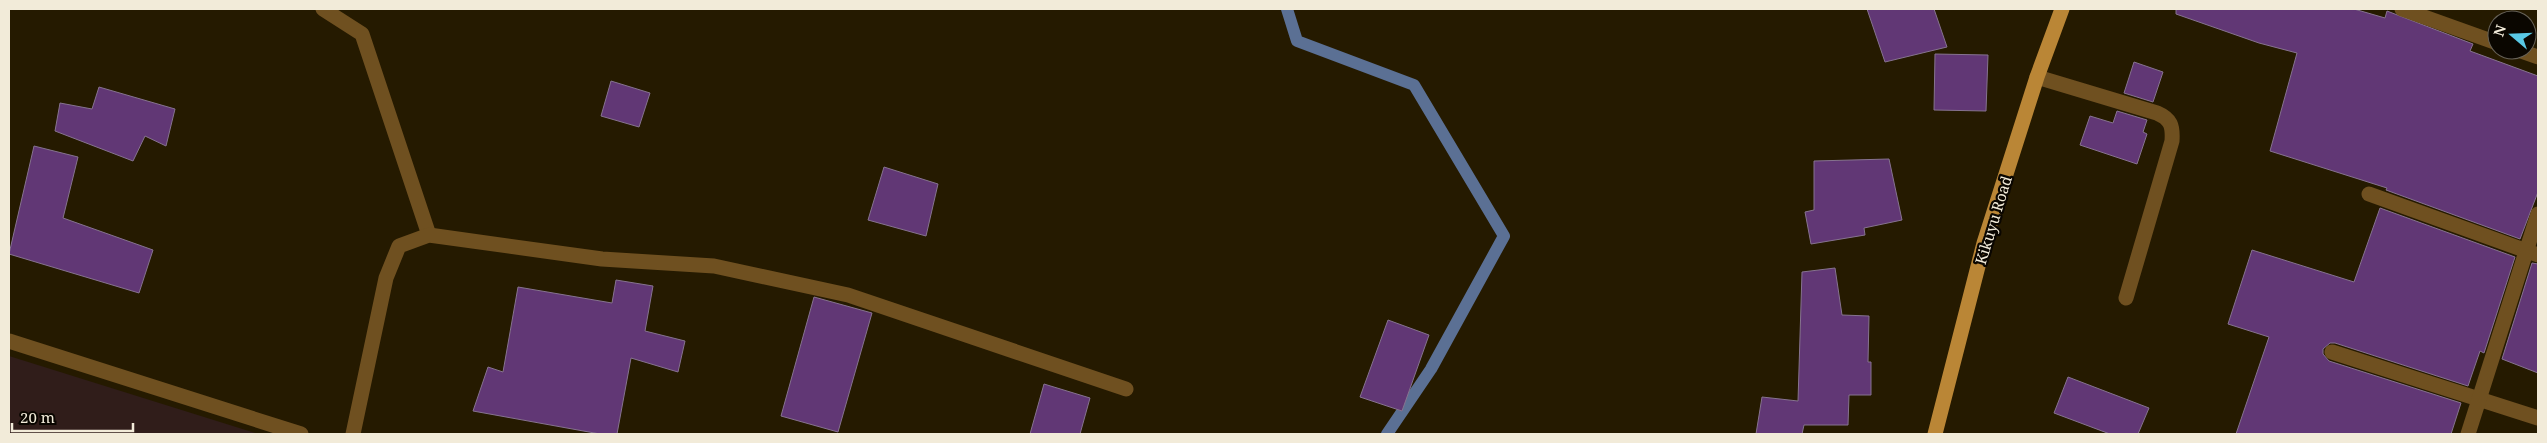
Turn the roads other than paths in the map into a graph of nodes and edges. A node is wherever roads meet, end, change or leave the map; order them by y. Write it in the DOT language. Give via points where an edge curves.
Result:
graph roads {
  1 [pos="323,9"];
  2 [pos="2062,9"];
  3 [pos="2402,9"];
  4 [pos="2487,39"];
  5 [pos="2037,77"];
  6 [pos="2369,194"];
  7 [pos="2538,214"];
  8 [pos="429,235"];
  9 [pos="2532,252"];
  10 [pos="2126,298"];
  11 [pos="9,341"];
  12 [pos="2332,352"];
  13 [pos="1126,389"];
  14 [pos="2480,398"];
  15 [pos="2538,418"];
  16 [pos="301,434"];
  17 [pos="353,434"];
  18 [pos="1935,434"];
  19 [pos="2468,434"];
  1 -- 8 [label="street" via="362,34"];
  2 -- 5 [label="main road, Kikuyu Road"];
  3 -- 4 [label="street"];
  5 -- 10 [label="street" via="2157,113 2170,121 2172,141"];
  5 -- 18 [label="main road, Kikuyu Road" via="1984,243"];
  6 -- 9 [label="street"];
  7 -- 9 [label="street"];
  8 -- 13 [label="street" via="602,259 714,266 838,293"];
  8 -- 17 [label="street" via="398,246 386,278"];
  9 -- 14 [label="street"];
  11 -- 16 [label="street"];
  12 -- 14 [label="street"];
  14 -- 15 [label="street"];
  14 -- 19 [label="street"];
}
